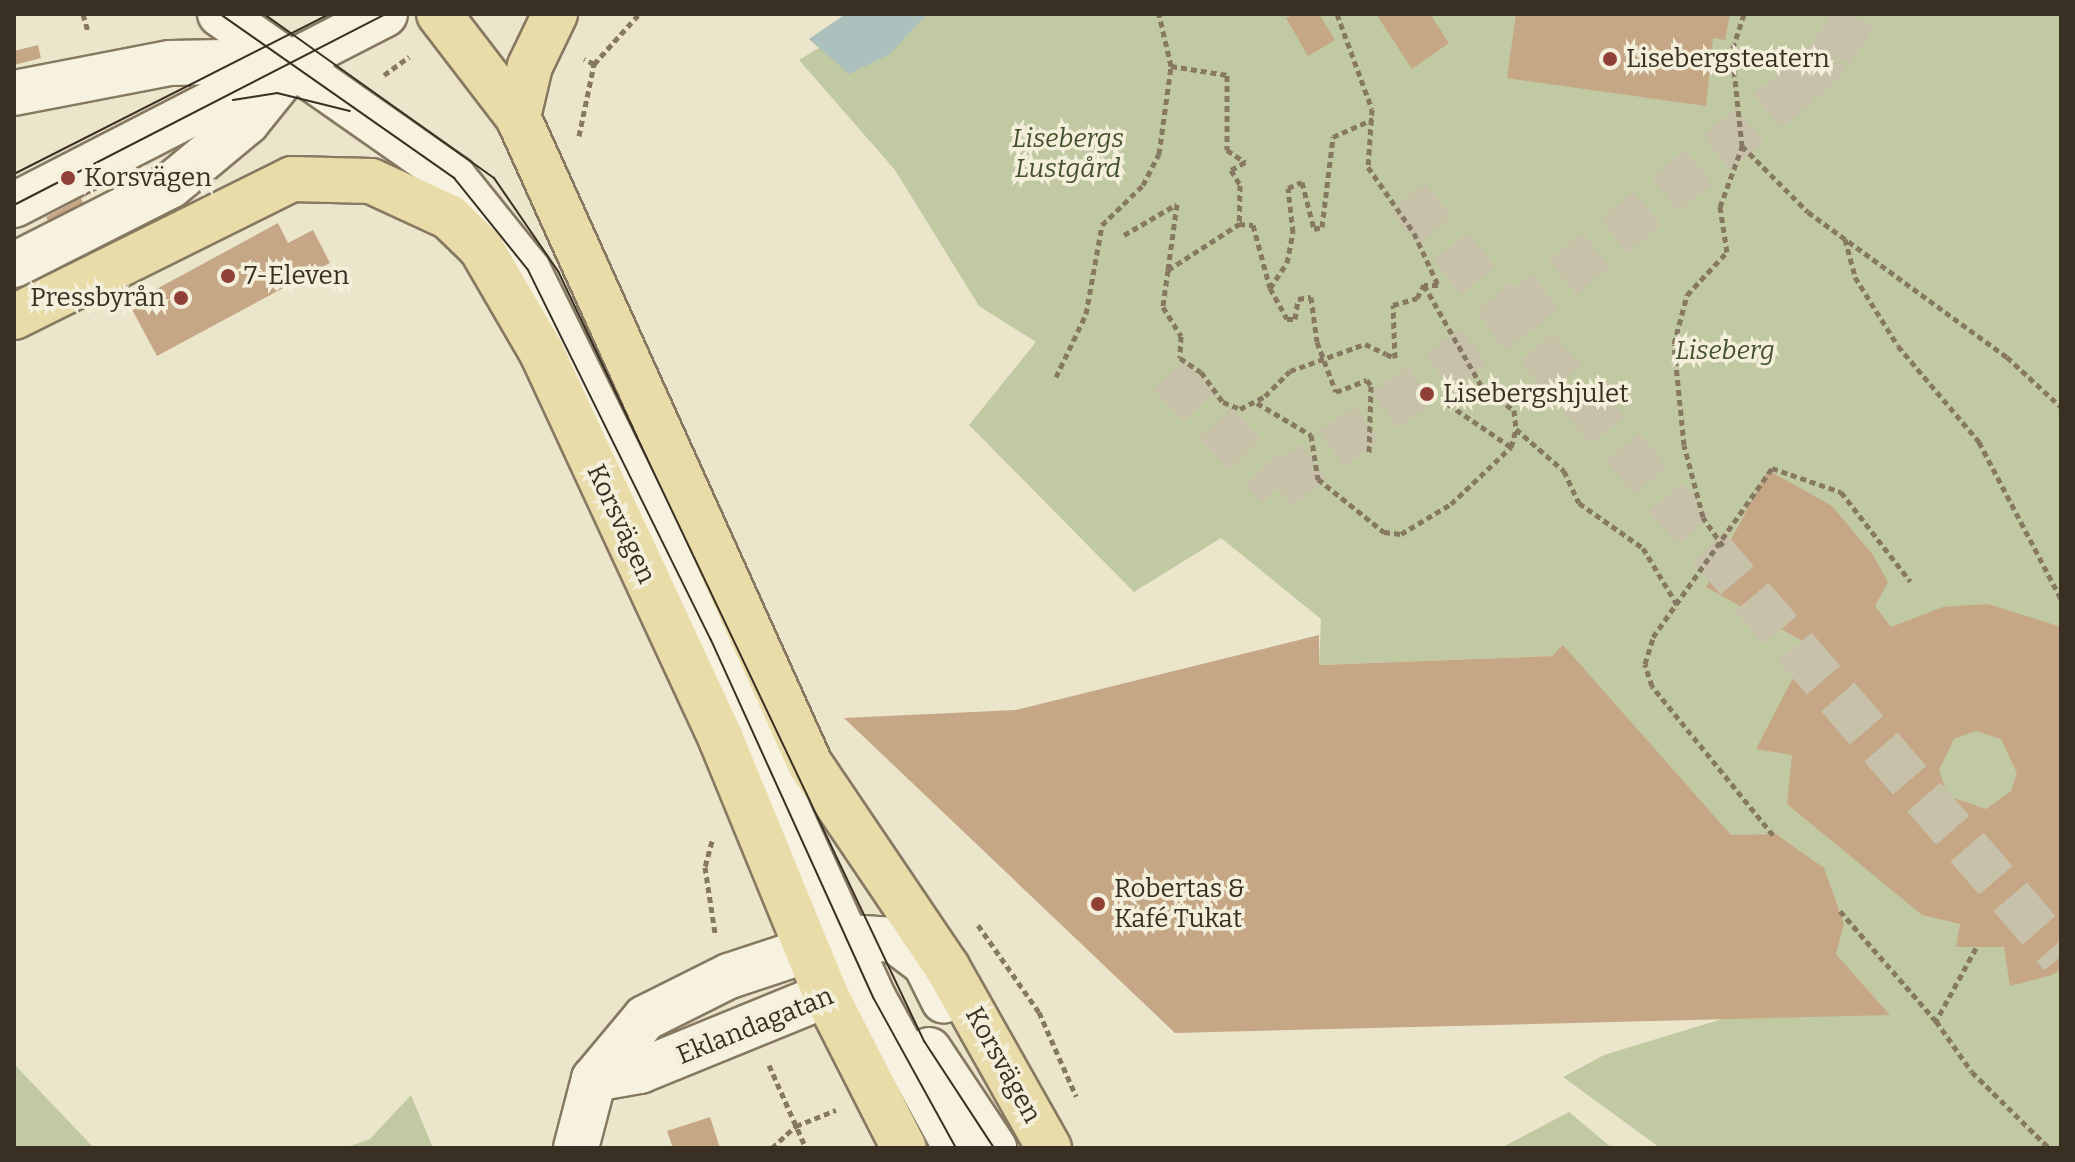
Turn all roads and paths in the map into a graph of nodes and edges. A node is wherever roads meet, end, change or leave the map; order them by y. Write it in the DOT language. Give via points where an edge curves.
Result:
graph roads {
  1 [pos="220,14"];
  2 [pos="385,14"];
  3 [pos="439,14"];
  4 [pos="639,14"];
  5 [pos="1159,14"];
  6 [pos="1337,14"];
  7 [pos="1744,14"];
  8 [pos="549,25"];
  9 [pos="278,51"];
  10 [pos="594,64"];
  11 [pos="1171,66"];
  12 [pos="14,93"];
  13 [pos="518,117"];
  14 [pos="1373,119"];
  15 [pos="580,141"];
  16 [pos="1742,146"];
  17 [pos="14,174"];
  18 [pos="14,205"];
  19 [pos="1239,224"];
  20 [pos="1124,235"];
  21 [pos="1844,238"];
  22 [pos="14,265"];
  23 [pos="1168,270"];
  24 [pos="547,282"];
  25 [pos="1424,285"];
  26 [pos="1270,288"];
  27 [pos="14,317"];
  28 [pos="1056,377"];
  29 [pos="1257,403"];
  30 [pos="1448,404"];
  31 [pos="2061,407"];
  32 [pos="1516,429"];
  33 [pos="1511,447"];
  34 [pos="1369,454"];
  35 [pos="1723,546"];
  36 [pos="1910,581"];
  37 [pos="2061,599"];
  38 [pos="1679,608"];
  39 [pos="717,638"];
  40 [pos="1773,835"];
  41 [pos="713,836"];
  42 [pos="885,880"];
  43 [pos="1840,911"];
  44 [pos="1976,948"];
  45 [pos="857,957"];
  46 [pos="729,976"];
  47 [pos="1936,1021"];
  48 [pos="753,1028"];
  49 [pos="594,1079"];
  50 [pos="796,1126"];
  51 [pos="576,1148"];
  52 [pos="772,1148"];
  53 [pos="806,1148"];
  54 [pos="904,1148"];
  55 [pos="956,1148"];
  56 [pos="994,1148"];
  57 [pos="1024,1148"];
  58 [pos="1049,1148"];
  59 [pos="2049,1148"];
  1 -- 9 [label="street"];
  2 -- 9 [label="street"];
  3 -- 13 [label="main road, Korsvägen"];
  4 -- 10 [label="path"];
  5 -- 11 [label="path"];
  6 -- 14 [label="path" via="1361,69"];
  7 -- 16 [label="path" via="1732,51"];
  8 -- 10 [label="path"];
  8 -- 13 [label="main road"];
  9 -- 12 [label="street" via="170,63"];
  9 -- 17 [label="street"];
  9 -- 18 [label="street"];
  9 -- 22 [label="street" via="170,186"];
  9 -- 24 [label="street" via="371,102 482,207"];
  10 -- 15 [label="path"];
  11 -- 19 [label="path" via="1227,75 1227,150 1245,162 1231,170 1240,185"];
  11 -- 28 [label="path" via="1159,154 1143,185 1102,225 1086,314"];
  13 -- 24 [label="main road, Korsvägen"];
  14 -- 25 [label="path" via="1368,167 1414,233 1438,285"];
  14 -- 26 [label="path" via="1333,137 1322,227 1314,229 1302,182 1288,188 1293,232 1287,263"];
  16 -- 21 [label="path"];
  16 -- 35 [label="path" via="1720,207 1727,252 1687,295 1674,344 1684,445 1703,517"];
  19 -- 23 [label="path"];
  19 -- 26 [label="path" via="1260,235"];
  20 -- 23 [label="path" via="1177,204"];
  21 -- 31 [label="path" via="2007,357"];
  21 -- 37 [label="path" via="1855,277 1898,346 1979,442"];
  23 -- 29 [label="path" via="1163,307 1181,336 1180,358 1201,372 1223,402 1240,409"];
  24 -- 27 [label="main road, Korsvägen" via="481,248 449,217 371,181 335,176 292,179"];
  24 -- 39 [label="main road, Korsvägen"];
  24 -- 39 [label="main road, Korsvägen"];
  25 -- 29 [label="path, bridge" via="1417,298 1393,305 1395,358 1365,344 1290,371"];
  25 -- 32 [label="path" via="1482,387 1514,410"];
  26 -- 34 [label="path" via="1287,319 1295,319 1298,299 1311,297 1317,342 1336,392 1367,380 1371,386"];
  29 -- 33 [label="path" via="1311,435 1318,479 1384,532 1401,534 1451,504"];
  30 -- 33 [label="path"];
  32 -- 33 [label="path"];
  32 -- 38 [label="path" via="1564,471 1579,503 1636,540"];
  35 -- 36 [label="path" via="1764,471 1772,468 1841,492"];
  35 -- 38 [label="path"];
  38 -- 40 [label="path" via="1653,637 1645,664 1652,686"];
  39 -- 42 [label="main road, Korsvägen" via="810,764"];
  39 -- 45 [label="main road, Korsvägen"];
  39 -- 45 [label="street"];
  41 -- 46 [label="path" via="705,867 709,915"];
  42 -- 45 [label="street" via="898,930"];
  42 -- 58 [label="main road, Korsvägen" via="947,967"];
  43 -- 47 [label="path"];
  44 -- 47 [label="path"];
  45 -- 46 [label="street, Eklandagatan"];
  45 -- 48 [label="street, Eklandagatan"];
  45 -- 54 [label="main road, Korsvägen"];
  45 -- 55 [label="street"];
  45 -- 56 [label="street"];
  45 -- 57 [label="street" via="925,963"];
  46 -- 49 [label="street, Eklandagatan" via="645,1018"];
  47 -- 59 [label="path" via="1972,1072"];
  48 -- 49 [label="street, Eklandagatan" via="640,1071"];
  48 -- 50 [label="path"];
  49 -- 51 [label="street, Eklandagatan"];
  50 -- 52 [label="path"];
  50 -- 53 [label="path"];
}
